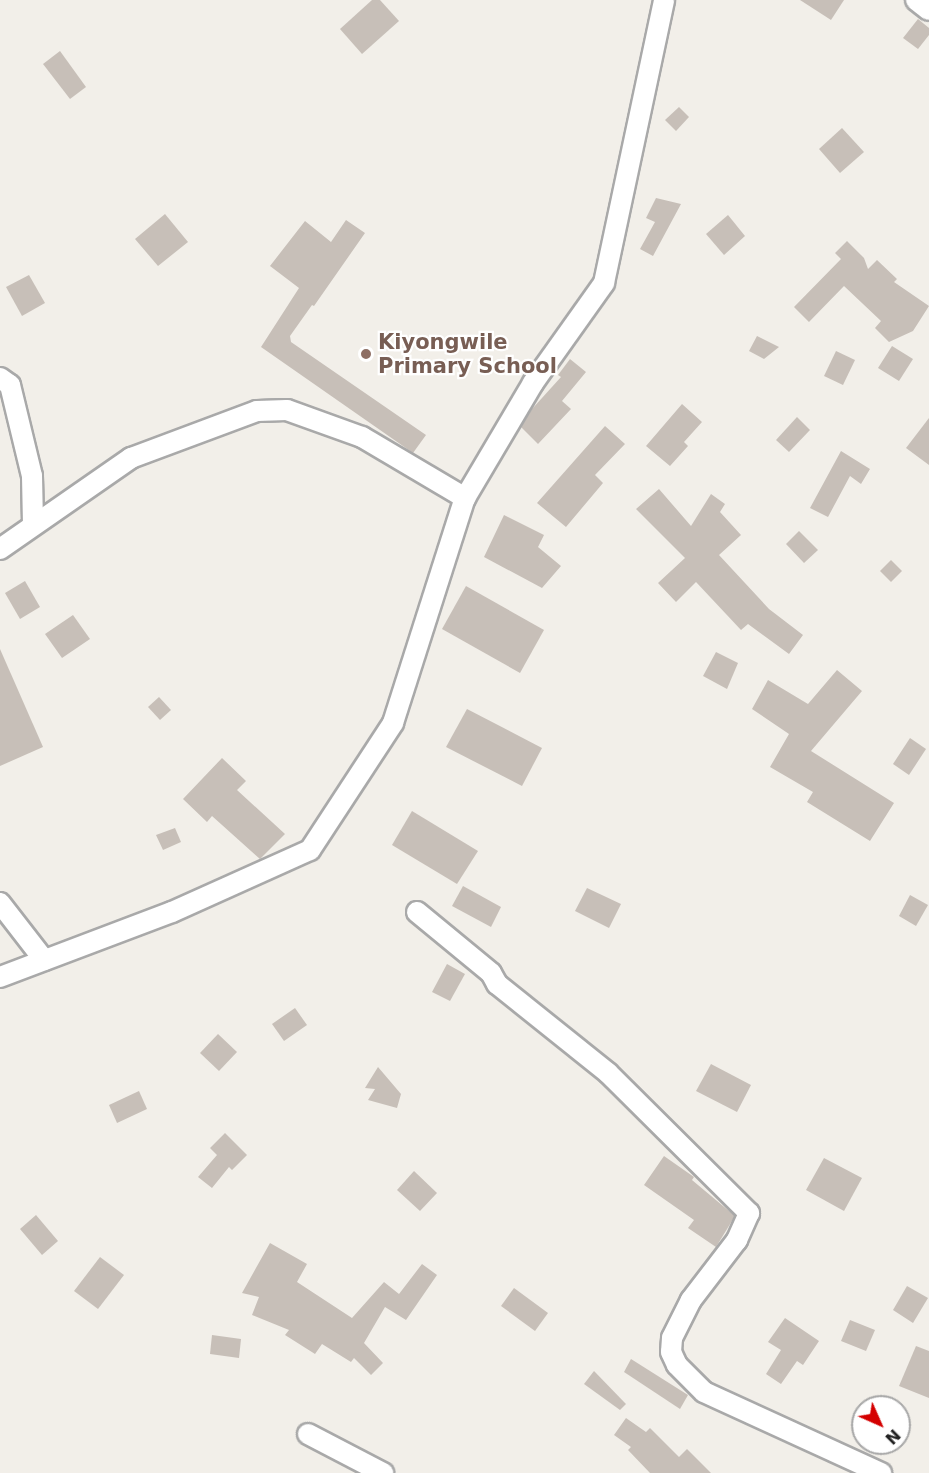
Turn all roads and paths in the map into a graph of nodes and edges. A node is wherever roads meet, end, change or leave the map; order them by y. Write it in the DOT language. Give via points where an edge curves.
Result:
graph roads {
  1 [pos="664,0"];
  2 [pos="916,0"];
  3 [pos="929,10"];
  4 [pos="0,378"];
  5 [pos="465,498"];
  6 [pos="33,525"];
  7 [pos="0,549"];
  8 [pos="0,903"];
  9 [pos="417,912"];
  10 [pos="44,960"];
  11 [pos="0,977"];
  12 [pos="308,1434"];
  13 [pos="383,1473"];
  14 [pos="881,1473"];
  1 -- 5 [label="street" via="604,283 533,383"];
  2 -- 3 [label="street"];
  4 -- 6 [label="street" via="10,385 32,476"];
  5 -- 6 [label="street" via="362,437 287,410 257,411 131,458"];
  5 -- 10 [label="street" via="393,723 310,850 172,912"];
  6 -- 7 [label="street"];
  8 -- 10 [label="street"];
  9 -- 14 [label="street" via="491,973 497,984 608,1072 749,1213 737,1240 691,1300 672,1338 671,1352 677,1365 704,1392"];
  10 -- 11 [label="street"];
  12 -- 13 [label="street"];
}
